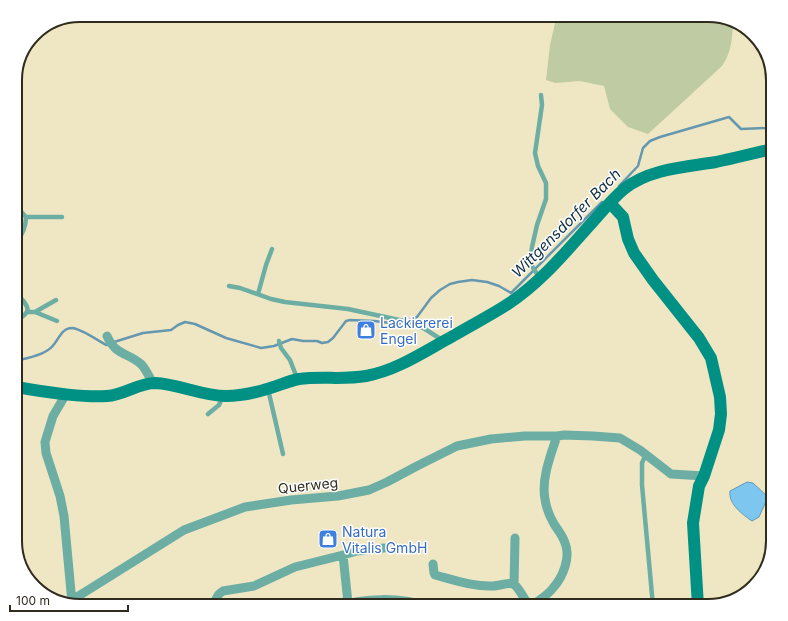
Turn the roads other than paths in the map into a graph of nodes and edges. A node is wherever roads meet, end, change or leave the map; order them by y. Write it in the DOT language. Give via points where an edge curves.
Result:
graph roads {
  1 [pos="541,95"];
  2 [pos="766,151"];
  3 [pos="610,203"];
  4 [pos="22,213"];
  5 [pos="26,217"];
  6 [pos="62,217"];
  7 [pos="22,232"];
  8 [pos="272,249"];
  9 [pos="537,274"];
  10 [pos="229,286"];
  11 [pos="258,294"];
  12 [pos="22,298"];
  13 [pos="56,300"];
  14 [pos="28,312"];
  15 [pos="35,312"];
  16 [pos="22,318"];
  17 [pos="57,321"];
  18 [pos="109,341"];
  19 [pos="278,341"];
  20 [pos="444,341"];
  21 [pos="298,379"];
  22 [pos="153,383"];
  23 [pos="22,388"];
  24 [pos="268,389"];
  25 [pos="66,394"];
  26 [pos="223,396"];
  27 [pos="208,414"];
  28 [pos="560,435"];
  29 [pos="283,454"];
  30 [pos="646,454"];
  31 [pos="704,476"];
  32 [pos="515,538"];
  33 [pos="384,548"];
  34 [pos="343,555"];
  35 [pos="434,564"];
  36 [pos="514,585"];
  37 [pos="70,598"];
  38 [pos="75,599"];
  39 [pos="216,599"];
  40 [pos="348,599"];
  41 [pos="524,599"];
  42 [pos="541,599"];
  43 [pos="652,599"];
  44 [pos="698,599"];
  1 -- 9 [label="lane" via="542,105 535,152 546,183 546,199 537,225 530,263"];
  2 -- 3 [label="street" via="655,174 624,189"];
  3 -- 9 [label="street" via="564,255"];
  3 -- 31 [label="street" via="623,217 634,253 699,338 711,358 720,397 721,414 719,430"];
  4 -- 5 [label="lane"];
  5 -- 6 [label="lane"];
  5 -- 7 [label="lane"];
  8 -- 11 [label="lane"];
  9 -- 20 [label="street" via="507,305"];
  10 -- 11 [label="lane"];
  11 -- 20 [label="lane" via="285,302 348,309 404,321"];
  12 -- 14 [label="lane"];
  13 -- 15 [label="lane"];
  14 -- 15 [label="lane"];
  14 -- 16 [label="lane"];
  15 -- 17 [label="lane"];
  18 -- 22 [label="street" via="120,353 141,364"];
  19 -- 21 [label="lane"];
  20 -- 21 [label="street" via="407,362 367,376"];
  21 -- 24 [label="street"];
  22 -- 25 [label="street" via="117,395"];
  22 -- 26 [label="street"];
  23 -- 25 [label="street"];
  24 -- 26 [label="street"];
  24 -- 29 [label="lane"];
  25 -- 37 [label="street" via="53,416 45,442 64,516"];
  26 -- 27 [label="lane" via="219,405"];
  28 -- 30 [label="street, Querweg" via="620,438"];
  28 -- 38 [label="street, Querweg" via="491,439 457,446 369,490 245,507 184,530"];
  28 -- 42 [label="street" via="550,458 545,479 545,498 553,522 565,543 566,563 554,588"];
  30 -- 31 [label="street, Querweg" via="671,474"];
  30 -- 43 [label="lane" via="642,463 642,485"];
  31 -- 44 [label="street" via="699,486 693,523"];
  32 -- 36 [label="street"];
  33 -- 34 [label="street"];
  34 -- 39 [label="street" via="295,567 254,586 223,591"];
  34 -- 40 [label="street"];
  35 -- 36 [label="street" via="435,575 464,583 481,586 510,583"];
  36 -- 41 [label="street"];
}
